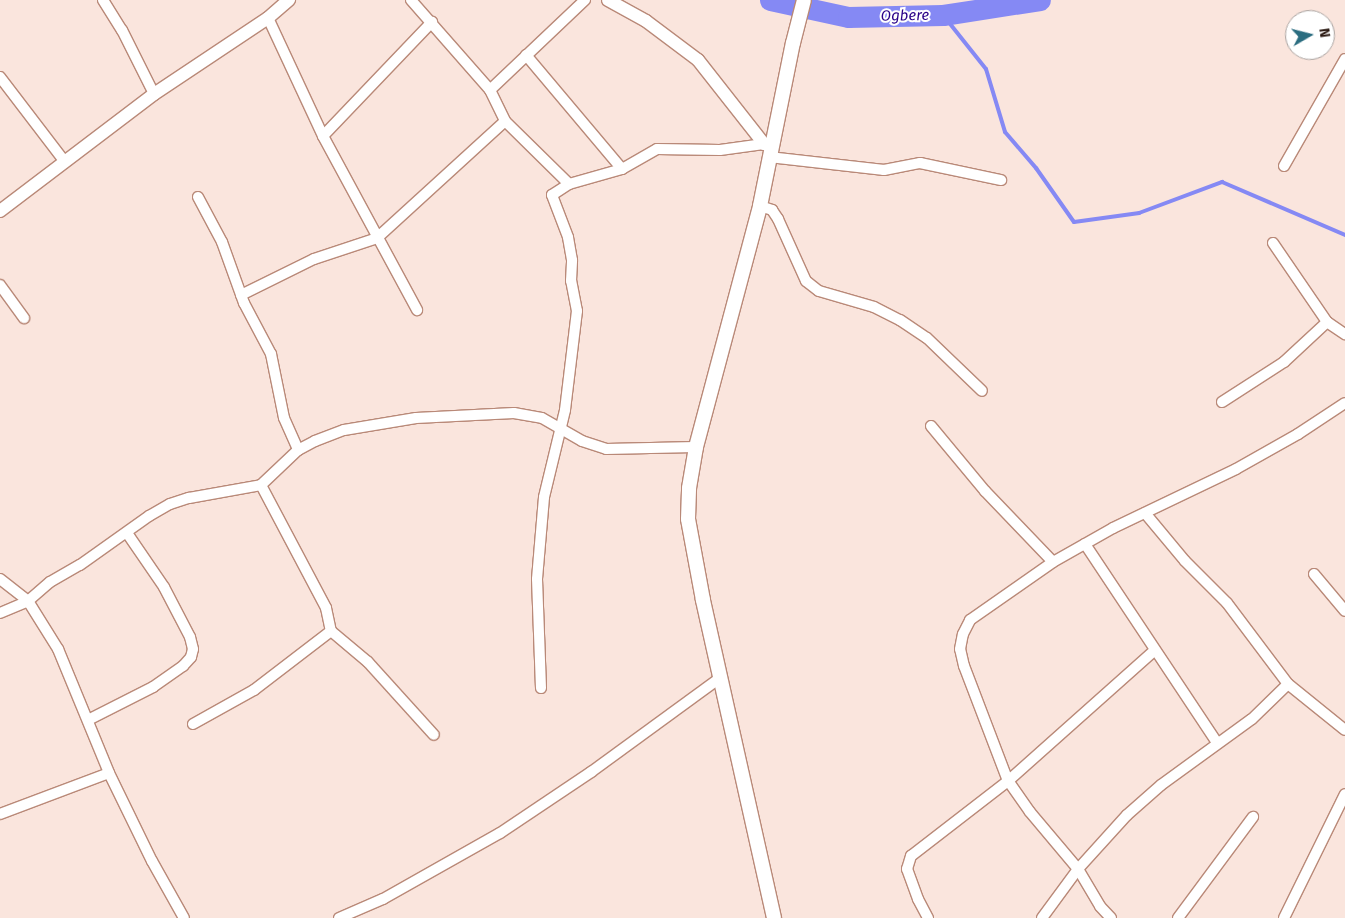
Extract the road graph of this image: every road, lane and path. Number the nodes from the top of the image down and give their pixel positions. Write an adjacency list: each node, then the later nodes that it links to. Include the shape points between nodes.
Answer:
1 (103, 0): 13 (street)
2 (411, 0): 8 (street)
3 (585, 0): 9 (street)
4 (608, 0): 16 (street, via 646,21 698,60)
5 (804, 0): 16 (main road)
6 (286, 1): 7 (street)
7 (268, 18): 13 (street); 15 (street)
8 (432, 22): 12 (street); 15 (street)
9 (526, 55): 12 (street); 19 (street)
10 (1345, 59): 18 (street)
11 (0, 77): 17 (street)
12 (490, 90): 14 (street)
13 (154, 94): 17 (street)
14 (505, 121): 21 (street); 25 (street)
15 (324, 136): 25 (street)
16 (768, 149): 19 (street, via 657,149); 20 (street, via 884,170 920,163); 23 (main road)
17 (65, 162): 24 (street)
18 (1284, 166)
19 (622, 169): 21 (street)
20 (1001, 180)
21 (569, 184): 37 (street, via 552,195 568,237 577,311 570,382)
22 (198, 197): 28 (street, via 222,242)
23 (760, 206): 33 (street, via 772,210 778,219 806,281 819,291 874,307 900,320 927,338); 38 (main road)
24 (0, 211)
25 (377, 238): 28 (street, via 314,259); 29 (street)
26 (1273, 243): 31 (street)
27 (0, 285): 30 (street)
28 (241, 295): 39 (street, via 271,354 284,418)
29 (416, 310)
30 (24, 318)
31 (1327, 322): 32 (street); 34 (street, via 1284,362)
32 (1345, 334)
33 (982, 391)
34 (1222, 402)
35 (1345, 403): 41 (street, via 1244,464)
36 (931, 426): 44 (street, via 985,491)
37 (561, 429): 38 (street, via 582,441 617,450); 39 (street, via 542,418 514,413 416,418 344,430); 54 (street, via 544,497 537,579)
38 (696, 447): 52 (main road, via 688,518)
39 (298, 450): 40 (street)
40 (261, 485): 42 (street, via 188,498 149,516); 50 (street, via 326,608)
41 (1145, 513): 43 (street); 53 (street, via 1185,561 1228,603)
42 (127, 532): 47 (street); 55 (street, via 164,587 193,649 191,658 183,666 153,687)
43 (1085, 544): 44 (street); 51 (street)
44 (1053, 562): 61 (street, via 970,620 963,634 960,649 964,666)
45 (1314, 574): 48 (street)
46 (0, 579): 47 (street)
47 (28, 600): 49 (street); 55 (street, via 58,648)
48 (1345, 611)
49 (0, 613)
50 (331, 631): 56 (street, via 254,690); 58 (street, via 368,662)
51 (1154, 652): 59 (street); 61 (street)
52 (720, 678): 67 (street, via 591,772 500,833 382,899); 68 (main road)
53 (1288, 684): 57 (street); 59 (street, via 1252,719)
54 (542, 688)
55 (88, 720): 60 (street)
56 (193, 724)
57 (1345, 730)
58 (434, 735)
59 (1217, 744): 65 (street, via 1126,815)
60 (109, 773): 63 (street); 66 (street)
61 (1008, 781): 65 (street); 69 (street, via 911,856 907,869)
62 (1345, 794): 73 (street)
63 (0, 814)
64 (1253, 817): 72 (street)
65 (1078, 869): 70 (street); 71 (street)
66 (184, 918)
67 (339, 918)
68 (774, 918)
69 (928, 918)
70 (1042, 918)
71 (1111, 918)
72 (1178, 918)
73 (1284, 918)

